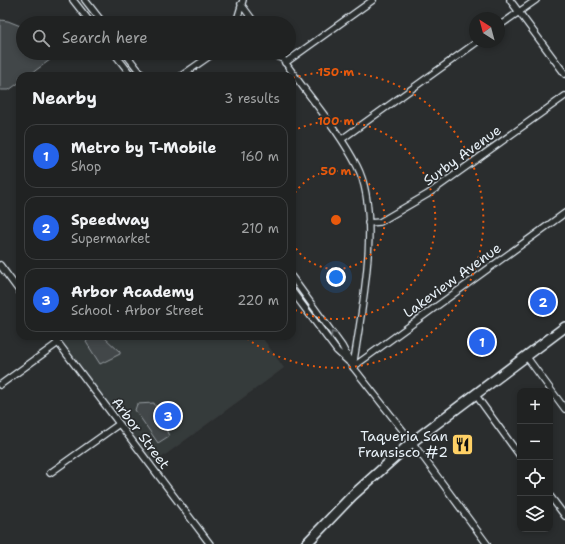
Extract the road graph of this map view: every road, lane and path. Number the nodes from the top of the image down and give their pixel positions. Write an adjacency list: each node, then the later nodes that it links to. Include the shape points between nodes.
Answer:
1 (73, 0): 8 (street)
2 (85, 0): 9 (street)
3 (373, 0): 14 (street)
4 (510, 0): 7 (street)
5 (536, 0): 7 (street)
6 (242, 2): 10 (street); 11 (street)
7 (519, 12): 12 (street); 23 (street)
8 (86, 16)
9 (98, 16)
10 (238, 16)
11 (251, 16)
12 (505, 22)
13 (469, 48): 26 (street)
14 (296, 53)
15 (119, 60): 19 (street)
16 (130, 60): 20 (street)
17 (204, 60): 21 (street)
18 (284, 61): 22 (street)
19 (129, 72)
20 (140, 72)
21 (187, 72)
22 (292, 72)
23 (565, 74)
24 (296, 77): 26 (street)
25 (565, 96): 28 (street, Surby Avenue, via 428,194 380,222)
26 (342, 139): 28 (street, via 358,167 366,193)
27 (565, 213): 37 (street, Lakeview Avenue)
28 (368, 223): 37 (street, via 368,250)
29 (0, 265): 31 (street)
30 (296, 283): 37 (street, one-way to 30, via 342,346)
31 (16, 287)
32 (296, 296): 37 (street, via 336,351)
33 (565, 327): 36 (main road)
34 (56, 340): 35 (street, Arbor Street)
35 (58, 343): 38 (street); 41 (street, Arbor Street)
36 (526, 356): 39 (main road); 40 (street)
37 (353, 367): 42 (street)
38 (0, 385)
39 (475, 394): 42 (main road); 43 (street)
40 (565, 409)
41 (119, 424): 44 (street); 47 (street, Arbor Street)
42 (412, 442): 48 (main road, via 352,496); 49 (street)
43 (517, 452)
44 (50, 473)
45 (553, 500): 46 (street)
46 (565, 516)
47 (210, 544)
48 (306, 544)
49 (487, 544)

